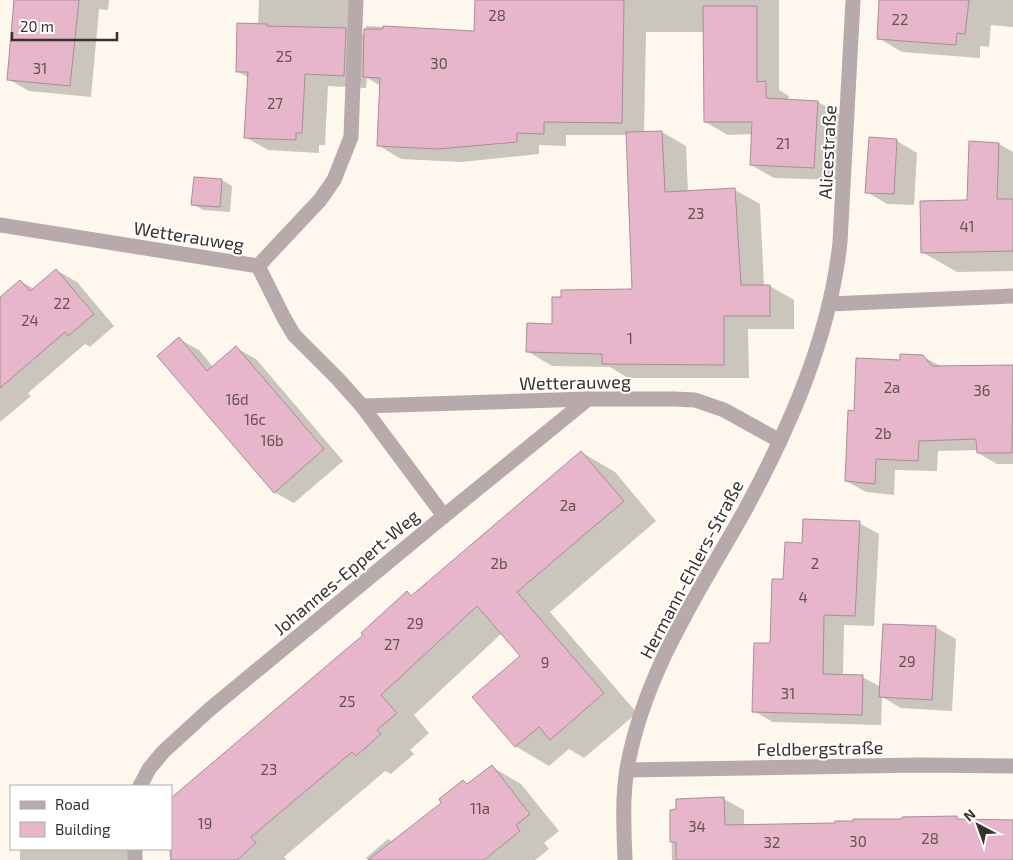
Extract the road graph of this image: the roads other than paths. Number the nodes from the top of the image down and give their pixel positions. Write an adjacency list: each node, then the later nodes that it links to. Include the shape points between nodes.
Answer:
1 (356, 0): 4 (street, via 350,136 334,180 320,200)
2 (853, 0): 6 (street, Alicestraße, via 840,242)
3 (0, 225): 4 (street, Wetterauweg)
4 (258, 266): 8 (street, Wetterauweg, via 294,335)
5 (1013, 296): 6 (street)
6 (829, 304): 9 (street, Hermann-Ehlers-Straße, via 801,390)
7 (588, 399): 8 (street, Wetterauweg); 9 (street, Wetterauweg, via 695,400 724,410); 10 (street, Johannes-Eppert-Weg)
8 (362, 406): 10 (street, Wetterauweg)
9 (780, 441): 12 (street, Hermann-Ehlers-Straße, via 670,645 646,700)
10 (444, 516): 13 (street, Johannes-Eppert-Weg, via 184,732 149,769)
11 (1013, 766): 12 (street, Feldbergstraße)
12 (627, 770): 14 (street, Hermann-Ehlers-Straße)
13 (141, 785)
14 (625, 860)

